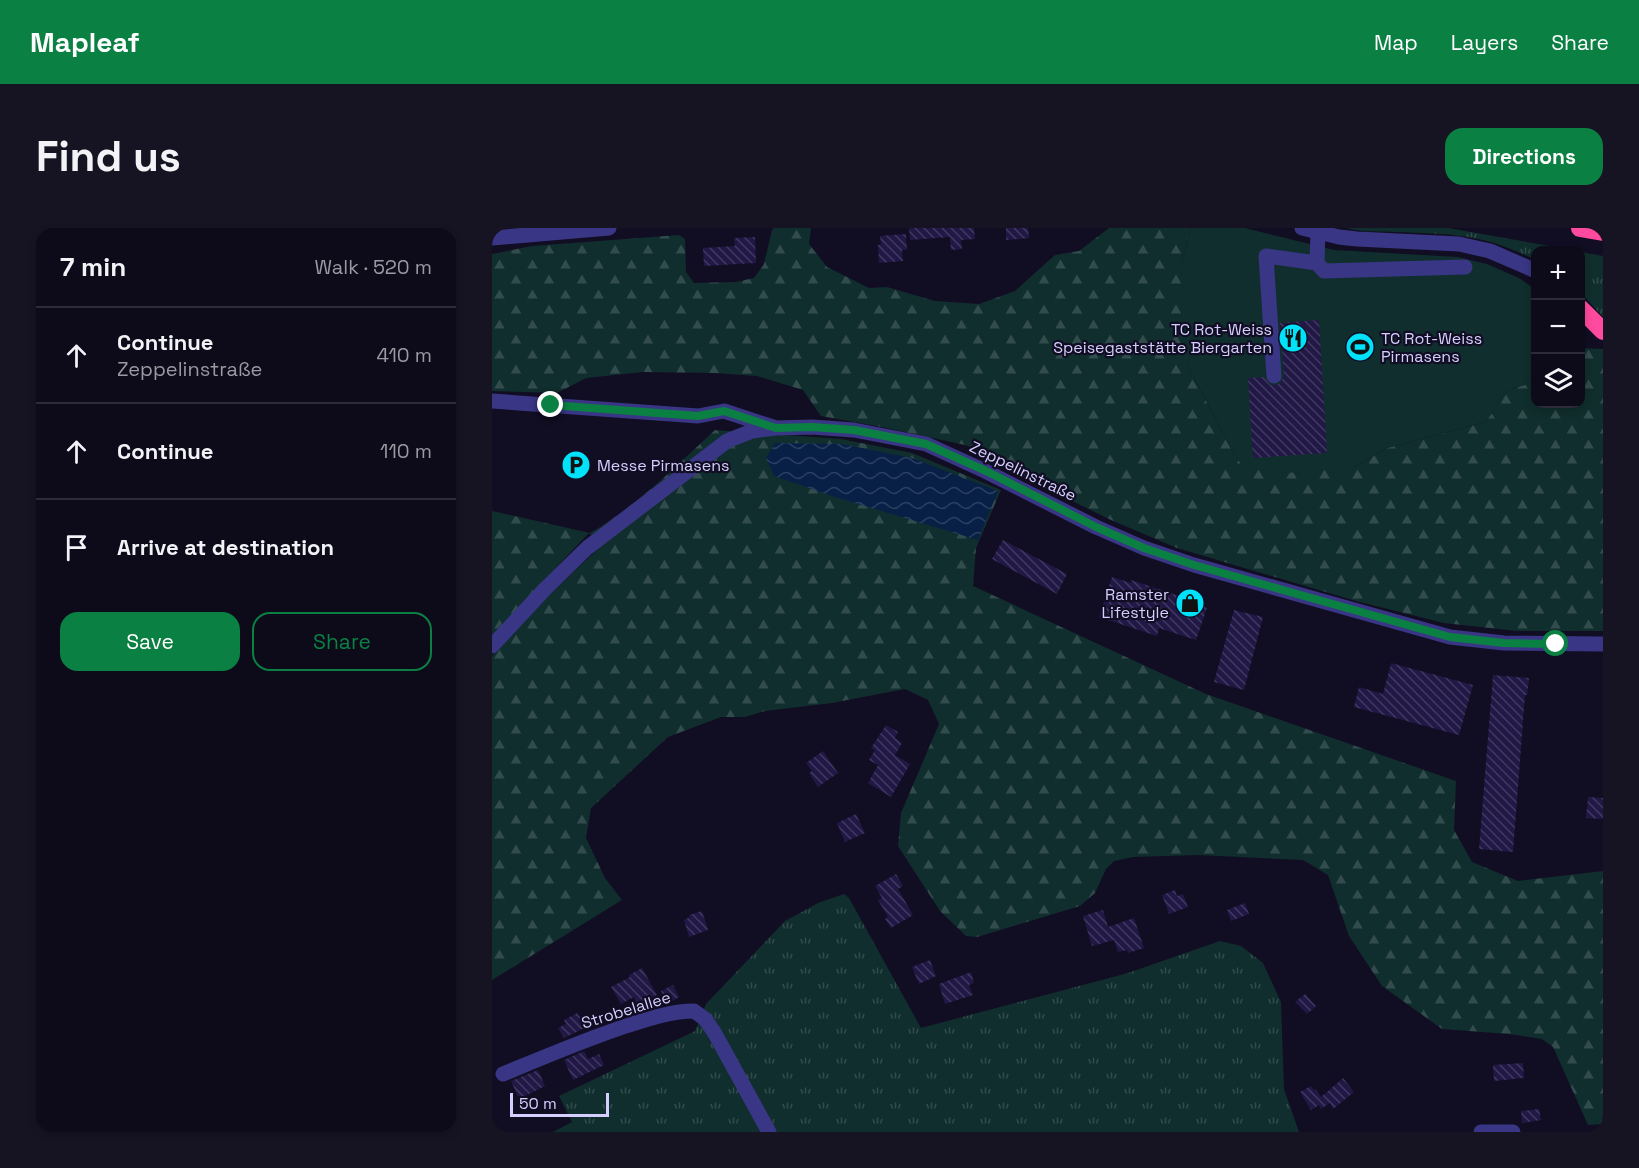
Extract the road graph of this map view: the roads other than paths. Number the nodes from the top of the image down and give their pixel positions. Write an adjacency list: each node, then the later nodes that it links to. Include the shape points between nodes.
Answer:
1 (609, 228): 5 (street)
2 (1580, 228): 4 (highway)
3 (1310, 230): 6 (street); 8 (street, via 1356,239 1459,244 1490,251)
4 (1603, 232)
5 (492, 238)
6 (1317, 263): 7 (street, via 1324,271); 11 (street, via 1266,255)
7 (1465, 267)
8 (1531, 269)
9 (1585, 312): 10 (highway)
10 (1603, 330)
11 (1274, 376)
12 (492, 401): 13 (street, via 698,416 724,411)
13 (776, 428): 14 (street, Zeppelinstraße, via 854,430 926,444 1144,548 1410,627 1450,637 1504,643); 15 (street, Zeppelinstraße, via 752,431 727,441 587,548)
14 (1603, 644)
15 (492, 646)
16 (503, 1074): 17 (street, Strobelallee, via 590,1038 675,1012 694,1011 714,1032)
17 (769, 1132)
18 (1481, 1132): 19 (street)
19 (1513, 1132)

